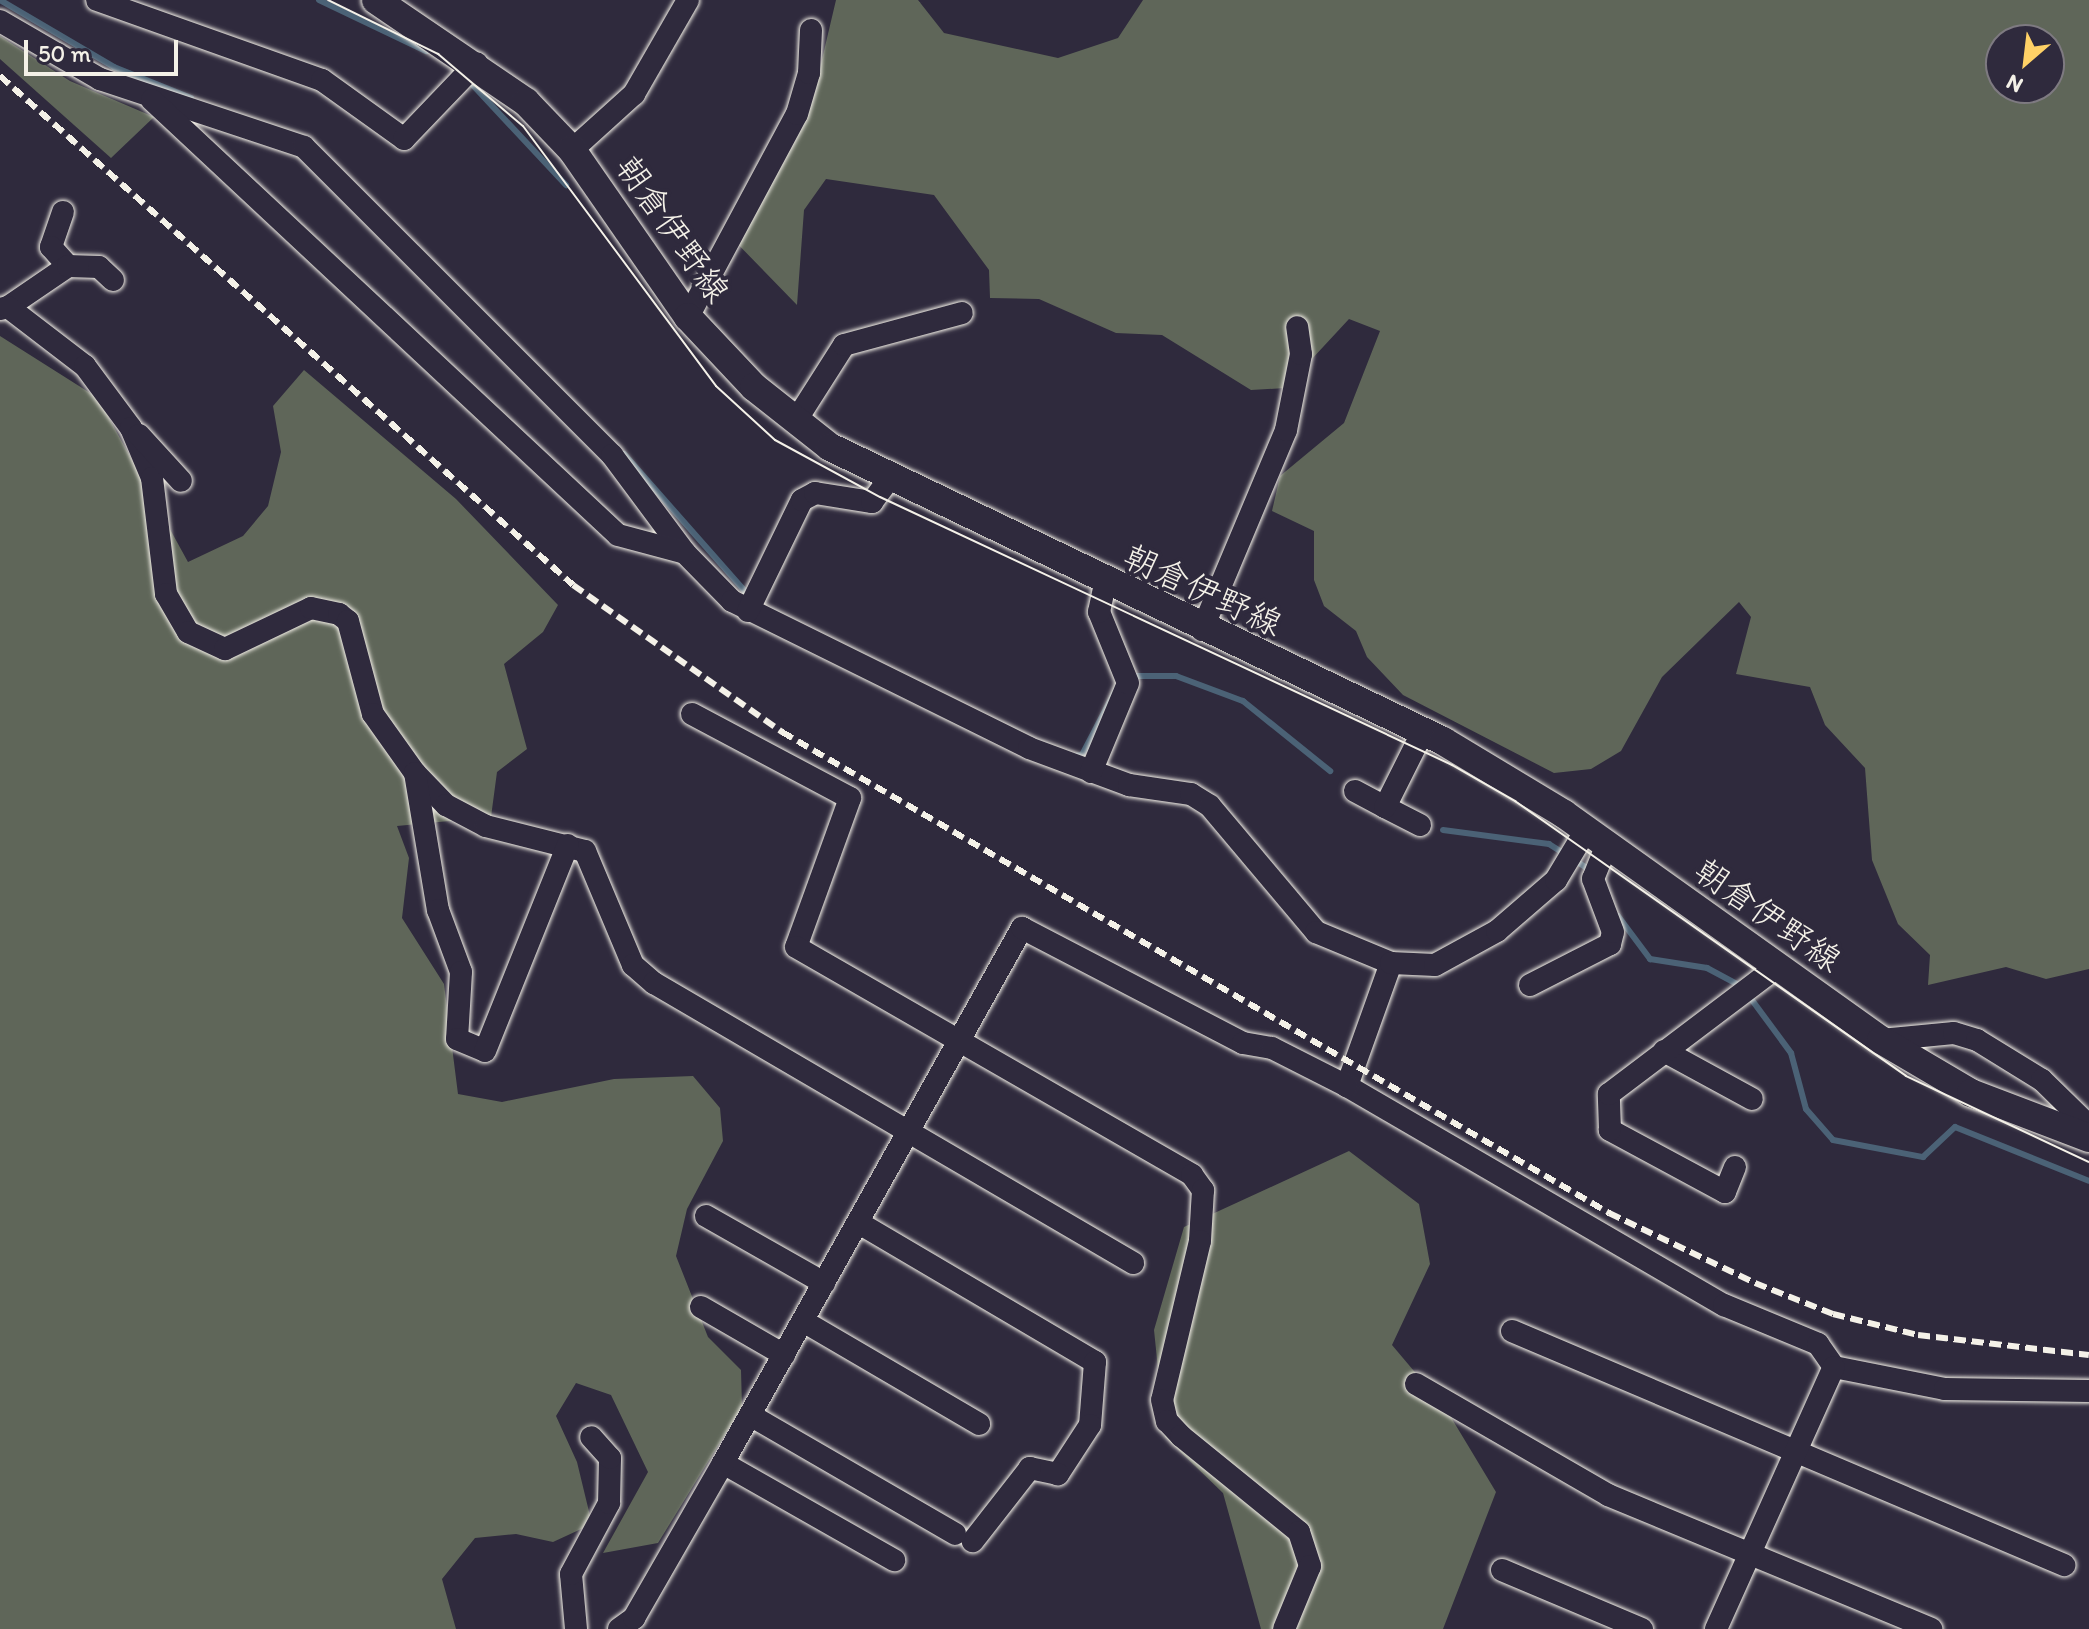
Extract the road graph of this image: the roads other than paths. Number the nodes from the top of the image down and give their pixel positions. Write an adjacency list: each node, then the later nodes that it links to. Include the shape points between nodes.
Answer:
1 (97, 0): 6 (street, via 322,80 404,139)
2 (376, 0): 6 (main road, 朝倉伊野線)
3 (688, 0): 8 (street, via 634,94)
4 (0, 21): 7 (street, via 100,79)
5 (811, 30): 14 (street, via 809,73 797,114)
6 (477, 63): 8 (main road, 朝倉伊野線)
7 (150, 98): 20 (street, via 618,535); 20 (street, via 304,147 612,455)
8 (572, 150): 14 (main road, 朝倉伊野線)
9 (63, 212): 10 (street, via 51,247)
10 (68, 266): 11 (street, via 99,267); 12 (street)
11 (113, 280)
12 (4, 308): 17 (street, via 99,380)
13 (962, 313): 16 (street, via 844,345)
14 (688, 317): 16 (main road, 朝倉伊野線)
15 (1297, 327): 23 (street, via 1301,354 1286,430)
16 (795, 422): 19 (main road, 朝倉伊野線)
17 (131, 428): 18 (street); 27 (street, via 152,478 166,594 188,632 225,649 311,608 339,614 348,621 373,714)
18 (181, 481)
19 (888, 481): 21 (main road, 朝倉伊野線); 22 (street, via 872,502 815,493 802,500)
20 (685, 553): 22 (street)
21 (1105, 584): 23 (main road, 朝倉伊野線); 26 (street, via 1099,612 1128,683)
22 (748, 611): 26 (street, via 956,716)
23 (1202, 630): 25 (main road, 朝倉伊野線)
24 (692, 714): 36 (street, via 850,798 796,947)
25 (1423, 731): 29 (street); 31 (main road, 朝倉伊野線)
26 (1091, 772): 33 (street, via 1197,797 1316,932)
27 (415, 773): 32 (street, via 446,805 486,826); 32 (street, via 438,910 461,972 457,1039 485,1051)
28 (1355, 791): 29 (street)
29 (1385, 807): 30 (street)
30 (1420, 825)
31 (1597, 838): 33 (street, via 1497,931 1435,965); 34 (main road, 朝倉伊野線); 35 (street, via 1594,873 1613,932 1610,944)
32 (568, 845): 42 (street, via 585,851 601,876 633,965 654,983)
33 (1391, 963): 39 (street)
34 (1758, 982): 37 (main road, 朝倉伊野線); 38 (street)
35 (1530, 985)
36 (959, 1038): 39 (street, via 1022,928 1243,1043 1272,1048); 42 (street); 67 (street, via 1192,1175 1203,1190 1200,1241 1162,1400 1167,1421 1181,1436 1299,1532 1310,1566)
37 (1881, 1040): 41 (street, via 1954,1033 1977,1040 2042,1080); 43 (main road, 朝倉伊野線, via 1971,1093)
38 (1664, 1051): 40 (street); 44 (street, via 1609,1094 1610,1130 1725,1192)
39 (1347, 1086): 53 (street, via 1724,1305 1818,1344)
40 (1752, 1099)
41 (2089, 1126)
42 (910, 1128): 46 (street); 47 (street)
43 (2089, 1138)
44 (1735, 1167)
45 (706, 1216): 48 (street)
46 (859, 1223): 48 (street); 56 (street, via 1095,1362 1090,1425 1058,1474 1030,1468 964,1537)
47 (1133, 1263)
48 (824, 1283): 50 (street)
49 (701, 1307): 52 (street)
50 (803, 1321): 52 (street); 57 (street)
51 (1512, 1331): 59 (street)
52 (784, 1355): 56 (street)
53 (1834, 1367): 55 (street, via 1945,1389); 59 (street)
54 (1416, 1384): 61 (street, via 1608,1495)
55 (2089, 1391)
56 (750, 1415): 60 (street)
57 (979, 1424)
58 (591, 1437): 65 (street, via 610,1458 609,1503 571,1574)
59 (1796, 1447): 61 (street); 63 (street)
60 (723, 1463): 62 (street); 66 (street, via 634,1618)
61 (1751, 1553): 69 (street); 70 (street)
62 (894, 1560)
63 (2064, 1565)
64 (1502, 1570): 68 (street)
65 (576, 1629)
66 (619, 1629)
67 (1284, 1629)
68 (1642, 1629)
69 (1716, 1629)
70 (1931, 1629)

